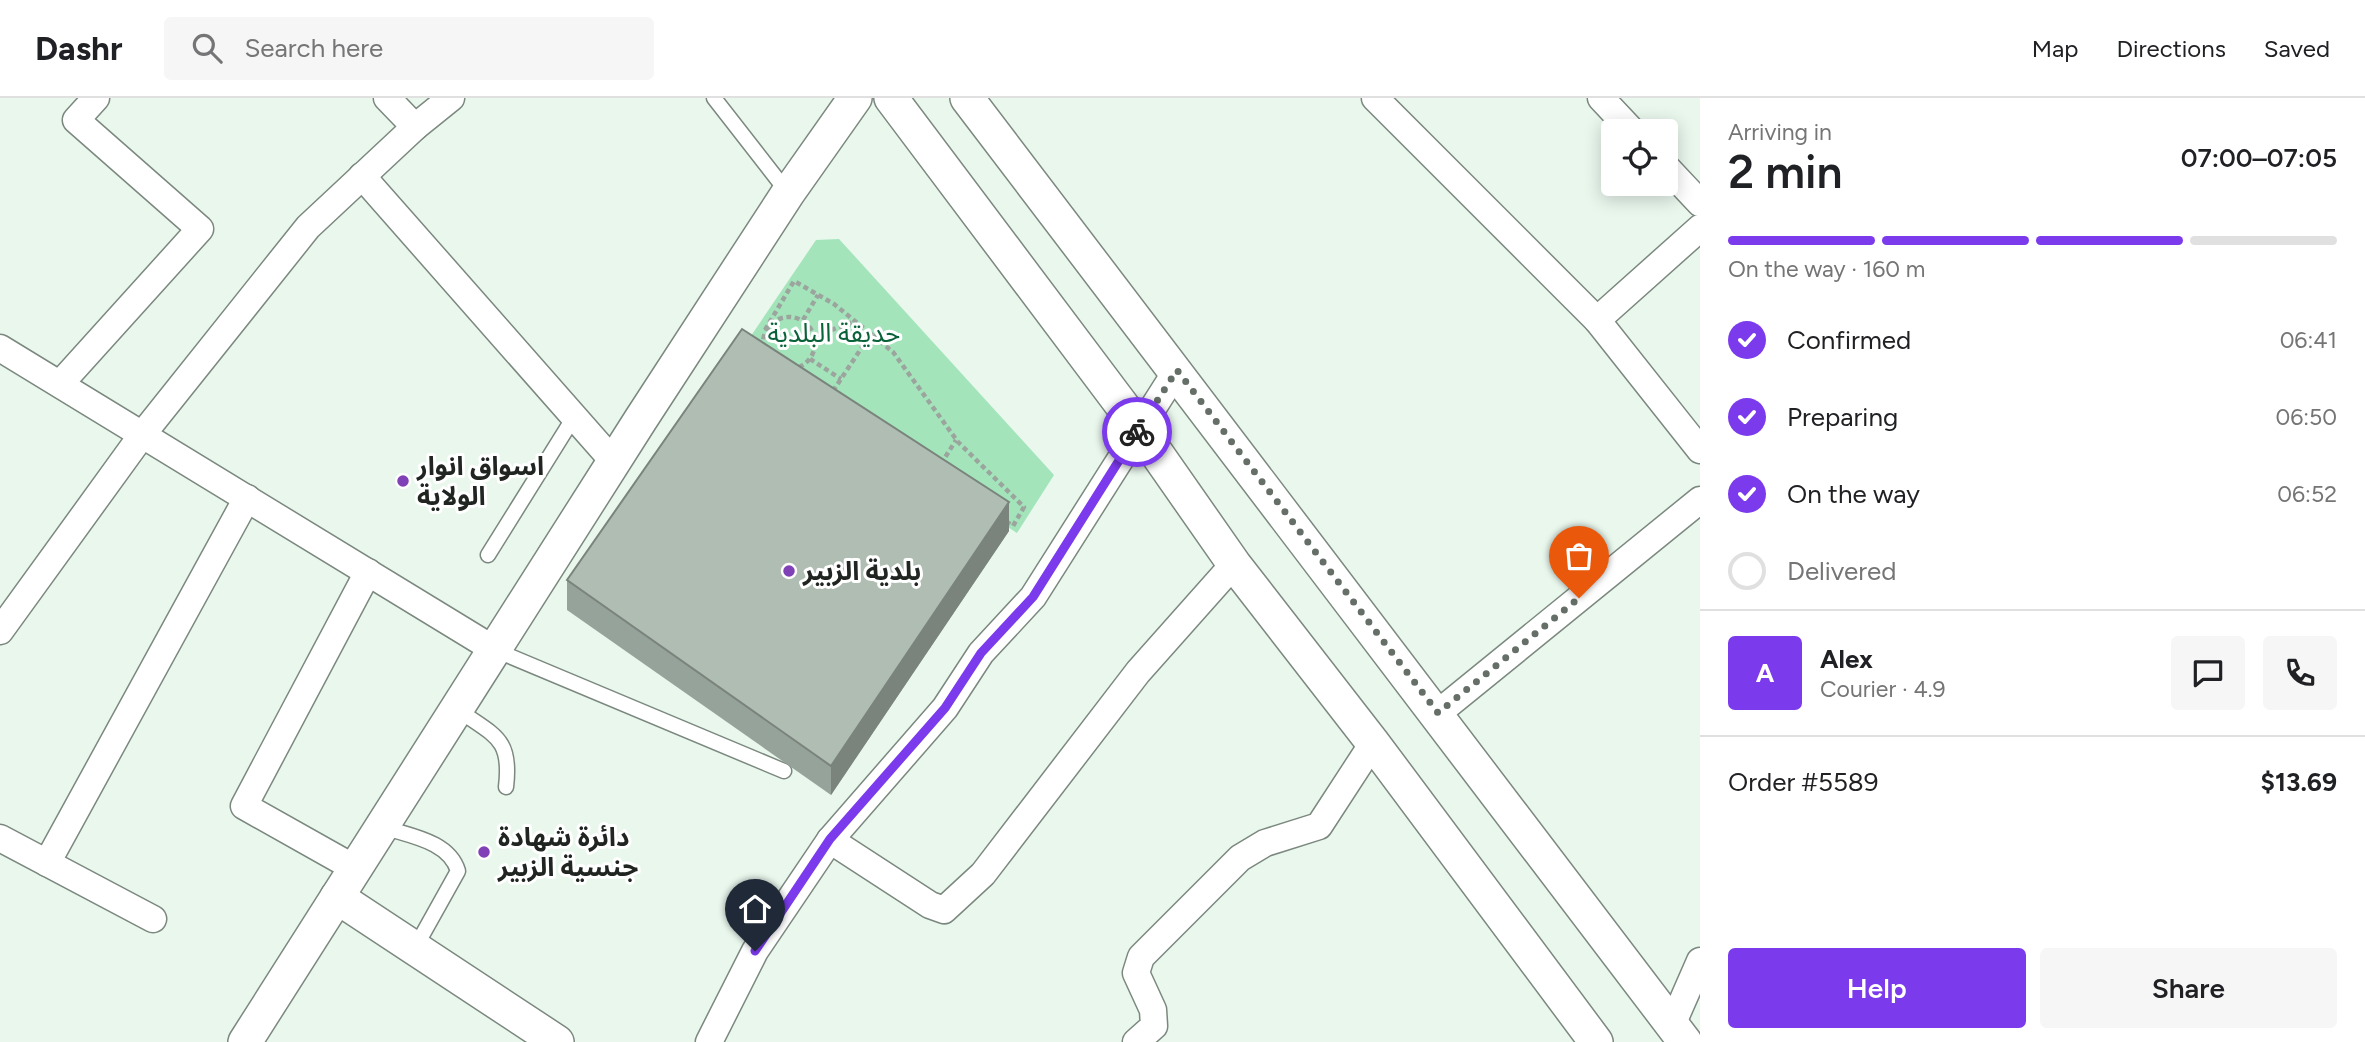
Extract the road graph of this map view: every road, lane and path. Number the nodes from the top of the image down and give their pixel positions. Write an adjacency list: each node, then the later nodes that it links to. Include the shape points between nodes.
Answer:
1 (96, 98): 30 (street, via 76,120 200,229)
2 (387, 98): 11 (street)
3 (451, 98): 11 (street)
4 (714, 98): 14 (lane)
5 (855, 98): 14 (street)
6 (891, 98): 33 (street)
7 (967, 98): 27 (street)
8 (1375, 98): 19 (street)
9 (1601, 98): 10 (street)
10 (1621, 119)
11 (415, 127): 12 (street)
12 (362, 176): 32 (street); 34 (street, via 307,226)
13 (1678, 180): 15 (street)
14 (788, 193): 37 (street)
15 (1700, 203)
16 (1700, 228): 19 (street)
17 (818, 295): 18 (path); 20 (path); 21 (path, via 794,281)
18 (803, 320): 21 (path, via 789,316 775,320); 23 (path)
19 (1597, 320): 36 (street)
20 (856, 321): 22 (path); 23 (path)
21 (765, 330): 26 (path, via 766,358)
22 (872, 332): 28 (path); 35 (path, via 893,352)
23 (815, 336): 25 (path)
24 (0, 348): 30 (street)
25 (810, 359): 26 (path, via 797,369); 28 (path)
26 (777, 367): 29 (path)
27 (1177, 370): 33 (street); 48 (street)
28 (841, 379): 31 (path)
29 (797, 380)
30 (60, 384): 34 (street)
31 (826, 400)
32 (573, 417): 37 (street); 42 (lane)
33 (1139, 428): 43 (street); 54 (street, via 1033,597 981,653 945,708)
34 (142, 435): 39 (street); 45 (street)
35 (956, 440): 38 (path); 41 (path, via 1024,507 1013,526)
36 (1700, 450)
37 (614, 462): 46 (street)
38 (935, 473)
39 (247, 498): 44 (street); 55 (street)
40 (1700, 500): 48 (street)
41 (1002, 519)
42 (488, 555)
43 (1234, 564): 49 (street); 54 (street, via 1138,672 983,874 944,910)
44 (368, 572): 46 (street); 56 (street, via 244,806)
45 (5, 614)
46 (495, 650): 47 (street); 50 (lane)
47 (457, 709): 51 (lane, via 503,745 509,760); 52 (street)
48 (1438, 713): 61 (street)
49 (1373, 743): 65 (street, via 1319,826 1265,843 1240,858 1141,957 1136,973 1153,1010 1154,1026); 66 (street)
50 (784, 771)
51 (506, 787)
52 (383, 827): 56 (street); 59 (lane, via 445,848 458,871)
53 (0, 838): 55 (street)
54 (830, 839): 64 (street, via 755,951)
55 (47, 863): 58 (street)
56 (356, 869): 57 (street)
57 (337, 897): 59 (street); 62 (street)
58 (153, 919)
59 (415, 948): 63 (street)
60 (1700, 961): 61 (street)
61 (1678, 1033)
62 (245, 1042)
63 (557, 1042)
64 (709, 1042)
65 (1136, 1042)
66 (1596, 1042)

